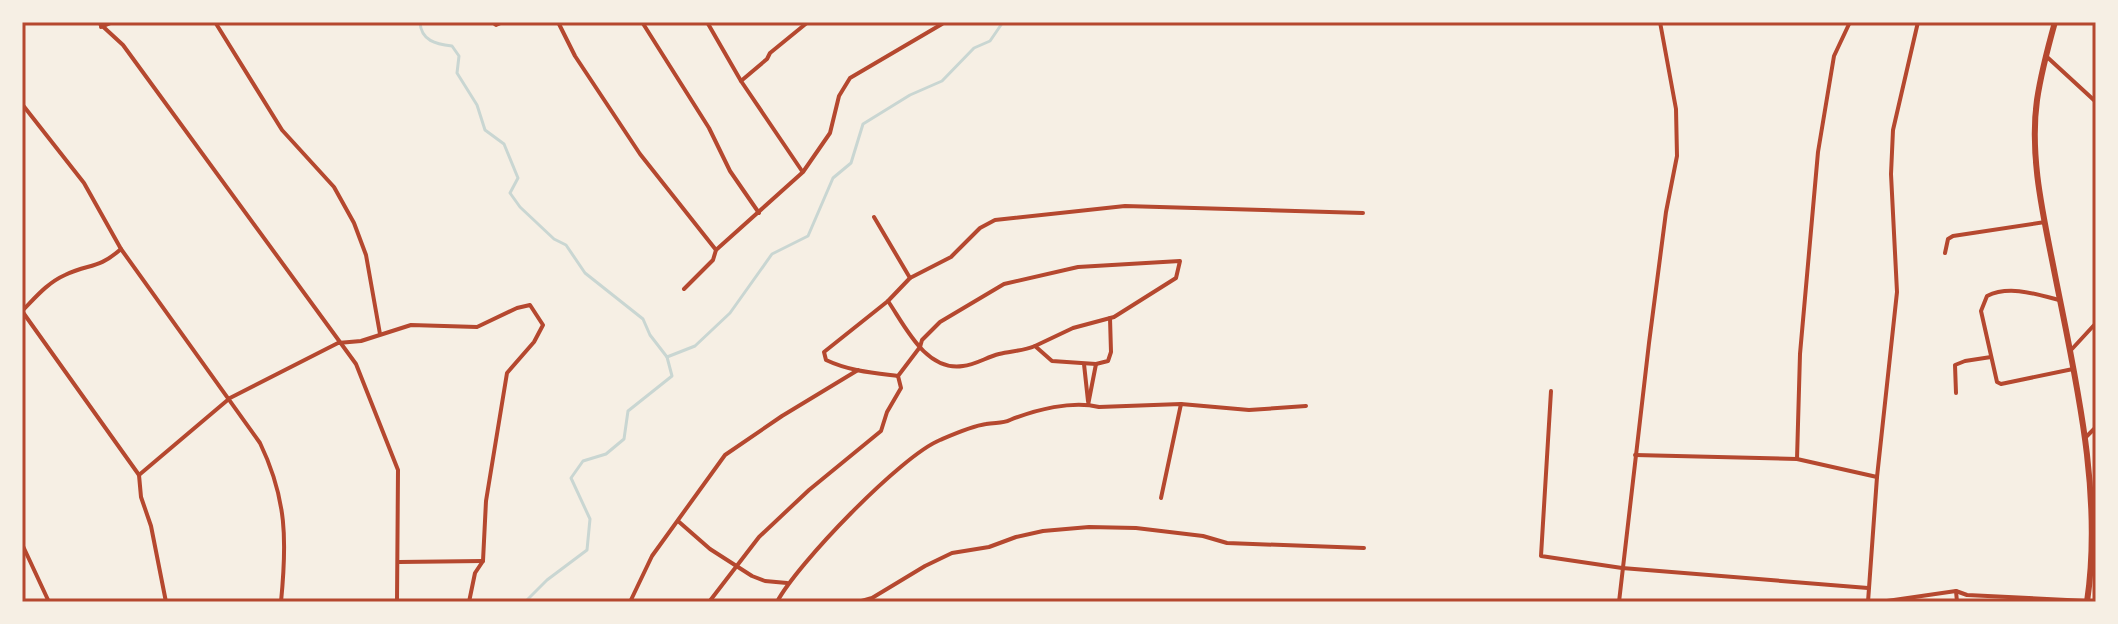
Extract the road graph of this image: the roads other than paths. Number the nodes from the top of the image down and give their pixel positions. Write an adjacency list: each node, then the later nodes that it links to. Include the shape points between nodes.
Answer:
1 (113, 22): 13 (street)
2 (215, 22): 34 (street, via 282,130 334,187 354,223 366,255)
3 (492, 22): 4 (street)
4 (503, 22)
5 (558, 22): 25 (street, via 640,154)
6 (642, 22): 20 (street)
7 (707, 22): 16 (street)
8 (808, 22): 16 (street)
9 (1660, 22): 53 (street, via 1676,109 1677,156)
10 (1850, 22): 54 (street, via 1834,56 1818,152 1800,354)
11 (1918, 22): 56 (street, via 1893,130 1897,292)
12 (2055, 22): 15 (highway)
13 (100, 24): 35 (street, via 123,45)
14 (942, 24): 19 (street, via 850,78 839,96 830,133)
15 (2046, 56): 17 (street); 23 (highway, via 2036,129)
16 (741, 81): 19 (street)
17 (2096, 102)
18 (22, 104): 24 (street, via 93,196)
19 (803, 172): 20 (street)
20 (759, 213): 25 (street)
21 (1363, 213): 27 (street, via 1125,206 1020,216 980,228 951,257)
22 (874, 217): 27 (street)
23 (2045, 222): 26 (street, via 1953,236); 30 (highway)
24 (121, 249): 31 (street, via 105,263 46,286); 47 (street)
25 (716, 250): 28 (street, via 713,260)
26 (1945, 253)
27 (910, 278): 29 (street)
28 (684, 289)
29 (888, 301): 37 (street); 43 (street, via 824,352 826,360)
30 (2060, 301): 38 (highway); 39 (street, via 2016,292 1987,296 1981,311)
31 (22, 311): 55 (street)
32 (1110, 318): 36 (street); 37 (street, via 1176,278 1180,261 1078,267 1004,284 940,322); 41 (street, via 1111,352 1108,361)
33 (2096, 323): 38 (street)
34 (380, 334): 35 (street); 61 (street, via 411,325 477,327 530,305 543,325 506,377 486,501)
35 (338, 343): 47 (street); 62 (street, via 356,364 398,470)
36 (1035, 346): 37 (street, via 962,367 940,363); 40 (street, via 1052,361)
37 (920, 347): 44 (street)
38 (2070, 351): 42 (highway)
39 (1991, 357): 42 (street, via 2001,384); 46 (street, via 1957,363)
40 (1084, 364): 41 (street); 49 (street)
41 (1096, 364): 49 (street)
42 (2073, 369): 52 (highway)
43 (858, 370): 44 (street); 58 (street, via 725,455)
44 (898, 376): 63 (street, via 901,388 881,431 809,490)
45 (1551, 391): 64 (street, via 1541,556)
46 (1956, 393)
47 (230, 398): 55 (street); 71 (street, via 260,443 277,489 285,527)
48 (1181, 404): 49 (street); 50 (street, via 1249,410); 57 (street)
49 (1088, 405): 65 (street, via 1031,411 939,440 849,516)
50 (1306, 406)
51 (2096, 427): 52 (street)
52 (2083, 439): 82 (highway, via 2093,534)
53 (1635, 455): 54 (street); 64 (street)
54 (1797, 459): 56 (street)
55 (139, 475): 70 (street)
56 (1877, 477): 66 (street)
57 (1161, 498)
58 (678, 521): 63 (street); 74 (street, via 652,556)
59 (22, 544): 69 (street)
60 (1364, 548): 68 (street, via 1227,543 1136,528 1043,531 952,553)
61 (483, 561): 62 (street); 73 (street)
62 (399, 562): 72 (street)
63 (736, 566): 65 (street, via 765,581); 75 (street)
64 (1622, 568): 66 (street); 78 (street)
65 (787, 583): 76 (street)
66 (1868, 588): 79 (street)
67 (1956, 591): 80 (street); 81 (street); 82 (street)
68 (871, 600): 77 (street)
69 (49, 602)
70 (166, 602)
71 (281, 602)
72 (397, 602)
73 (469, 602)
74 (630, 602)
75 (709, 602)
76 (777, 602)
77 (858, 602)
78 (1619, 602)
79 (1868, 602)
80 (1880, 602)
81 (1957, 602)
82 (2087, 602)

